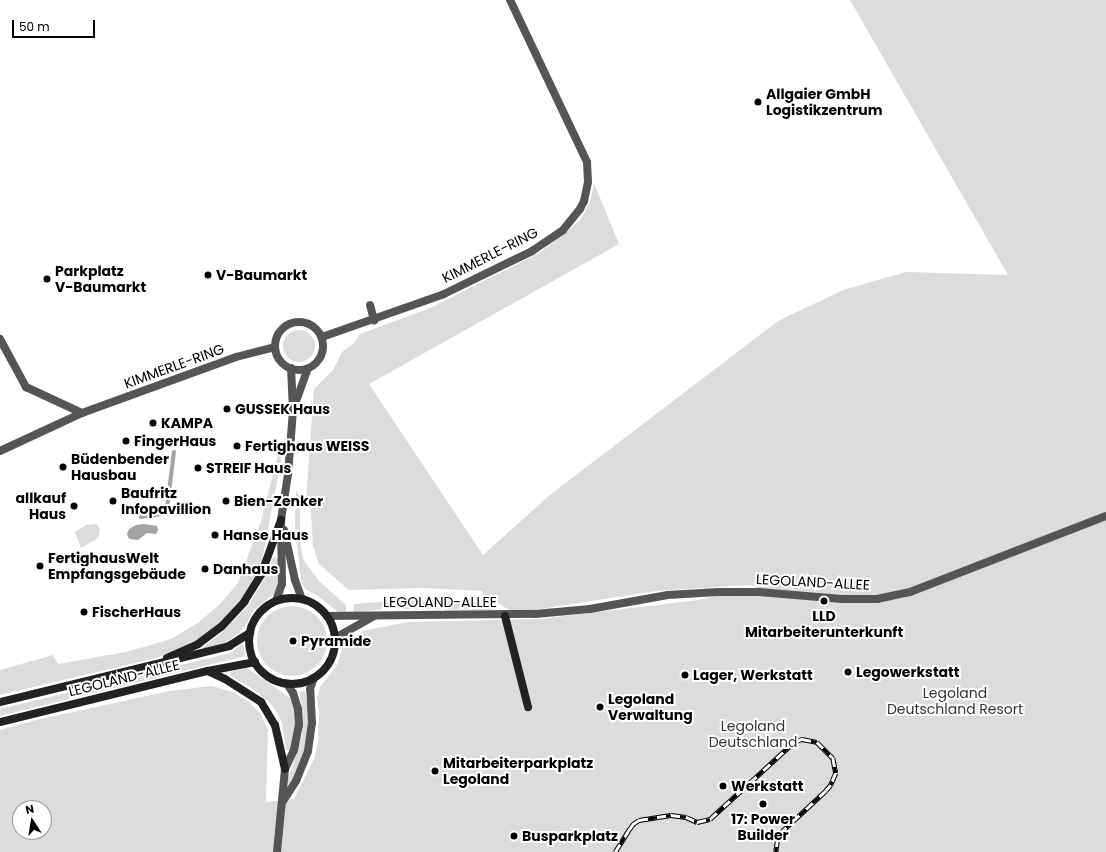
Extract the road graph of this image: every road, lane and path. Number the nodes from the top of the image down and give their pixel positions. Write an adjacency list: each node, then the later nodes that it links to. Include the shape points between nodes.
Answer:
1 (510, 0): 3 (street, KIMMERLE-RING, via 587,162 588,182 584,201 570,224 532,251 444,294)
2 (370, 305): 3 (street)
3 (374, 320): 4 (street, KIMMERLE-RING)
4 (322, 337): 6 (street, via 307,323 292,323 279,332); 8 (street, via 319,359)
5 (0, 339): 10 (street, via 26,387)
6 (275, 347): 7 (street, via 280,360); 10 (street, KIMMERLE-RING, via 236,356)
7 (291, 368): 8 (street); 9 (street)
8 (308, 368): 9 (street)
9 (293, 410): 13 (street)
10 (82, 413): 11 (street, KIMMERLE-RING)
11 (0, 451)
12 (1106, 516): 18 (street, LEGOLAND-ALLEE, via 910,592 877,599 718,592 668,595 590,609)
13 (282, 520): 14 (street, via 295,580); 15 (street, via 282,584); 22 (street, via 261,575 244,602 222,626 198,644)
14 (302, 599): 15 (street, via 290,598); 17 (street, via 317,606)
15 (276, 602): 19 (street, via 264,609 255,620)
16 (376, 615): 17 (street, LEGOLAND-ALLEE); 18 (street, LEGOLAND-ALLEE); 20 (street, LEGOLAND-ALLEE)
17 (327, 616): 20 (street, via 334,628)
18 (505, 616): 27 (street, LEGOLAND-ALLEE)
19 (250, 633): 21 (street, via 250,647); 22 (street, LEGOLAND-ALLEE, via 229,646)
20 (335, 638): 24 (street, via 332,656 325,669)
21 (255, 662): 23 (street, LEGOLAND-ALLEE); 25 (street, via 262,672 274,680)
22 (150, 666): 26 (street, LEGOLAND-ALLEE)
23 (208, 671): 28 (street, LEGOLAND-ALLEE); 29 (street, via 261,702 275,724)
24 (314, 678): 25 (street, via 301,683); 30 (street, via 310,689 312,723 308,751 296,781)
25 (287, 684): 29 (street, via 293,693 300,725 294,750)
26 (0, 702)
27 (528, 707)
28 (0, 722)
29 (285, 769): 30 (street)
30 (281, 803): 31 (street)
31 (277, 852)

